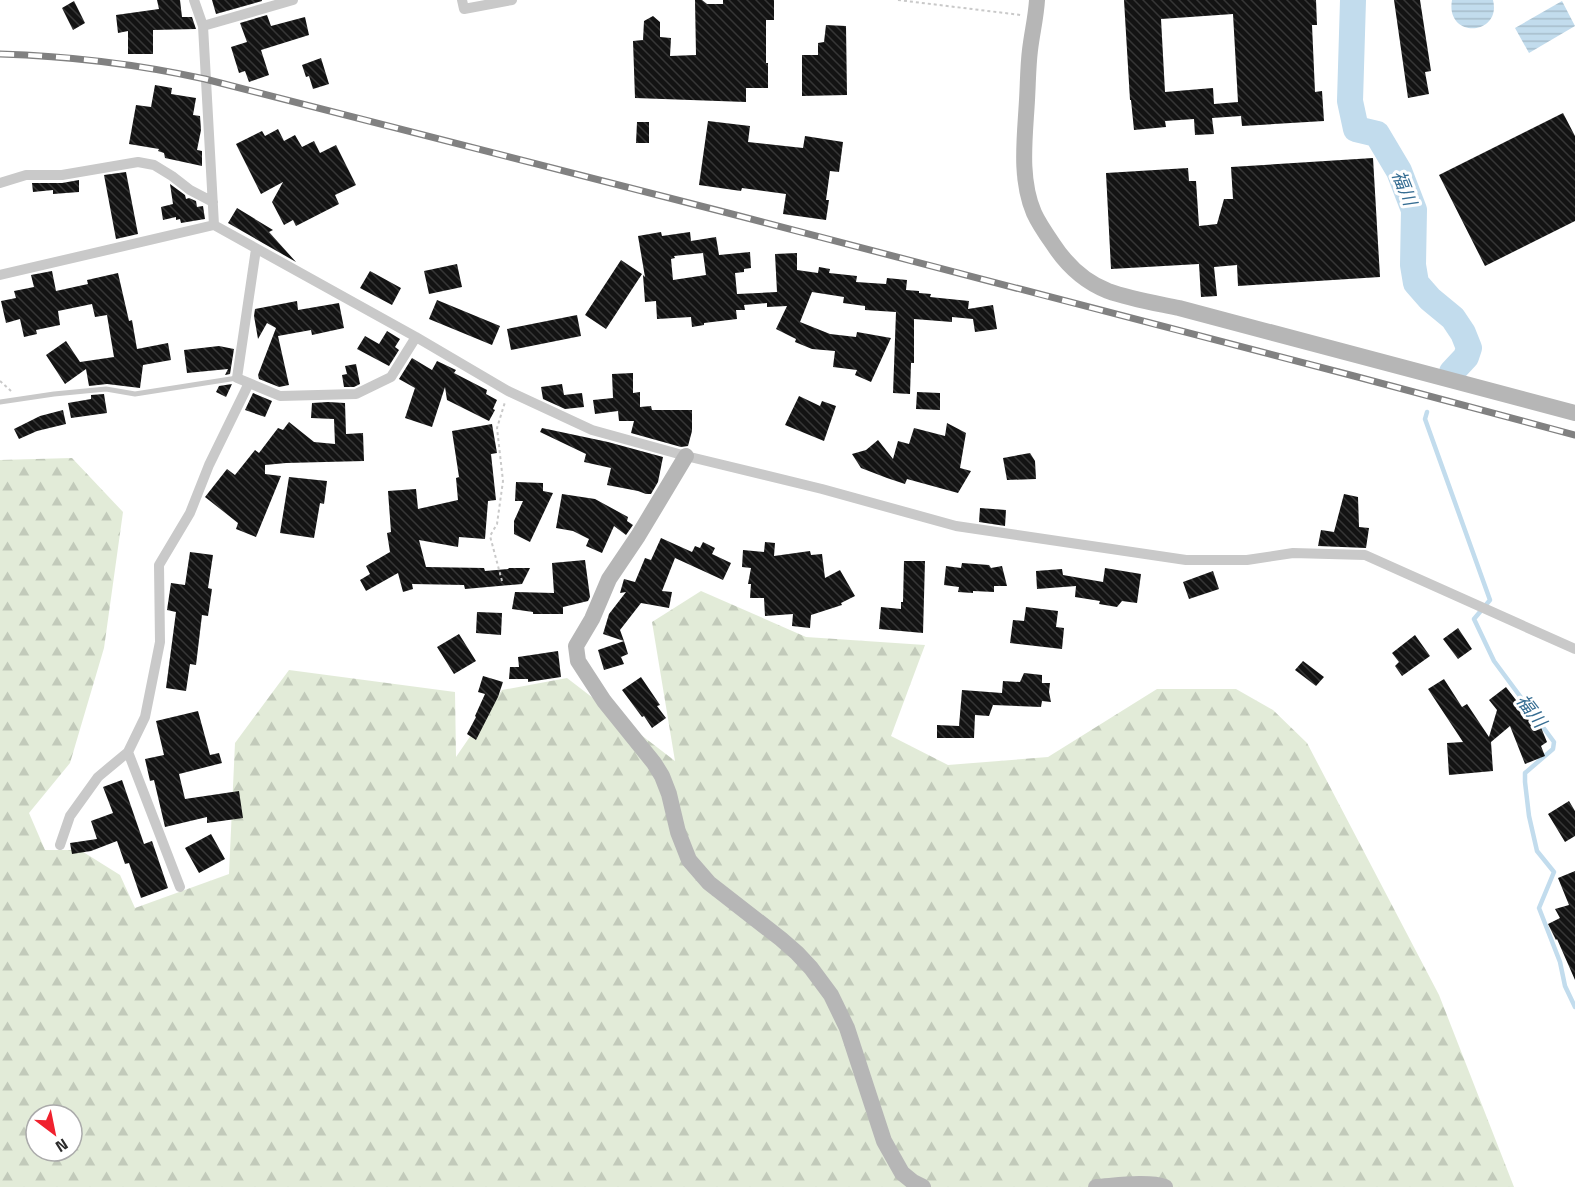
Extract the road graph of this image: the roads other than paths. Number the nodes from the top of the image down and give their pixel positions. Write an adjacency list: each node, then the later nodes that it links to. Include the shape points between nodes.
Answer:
1 (195, 0): 6 (street)
2 (293, 0): 6 (street)
3 (462, 0): 4 (street, via 465,9)
4 (512, 0)
5 (1037, 8): 16 (street, via 1030,50 1025,137 1027,192 1034,213 1070,266 1106,290 1126,296)
6 (202, 26): 8 (street)
7 (0, 183): 8 (street, via 26,175 62,175 138,162 154,165)
8 (213, 202): 9 (street)
9 (214, 225): 10 (street); 11 (street)
10 (256, 249): 12 (street); 13 (street)
11 (0, 275)
12 (416, 337): 14 (street, via 392,377 356,394 280,396); 17 (street, via 508,391 592,430)
13 (237, 378): 14 (street); 15 (lane, via 135,394 106,389)
14 (249, 383): 19 (street, via 190,513 159,565 160,642 145,717)
15 (0, 402)
16 (1575, 413)
17 (686, 456): 18 (street, via 956,526 1062,543 1186,560 1247,560 1293,553 1365,555); 22 (street, via 609,579 576,646 578,661 662,776 689,860 709,883 797,953 831,995 847,1028 884,1141 902,1173)
18 (1575, 649)
19 (128, 752): 20 (street, via 98,777 70,816); 21 (street)
20 (60, 844)
21 (180, 887)
22 (923, 1187)
23 (1096, 1187): 24 (street)
24 (1165, 1187)

